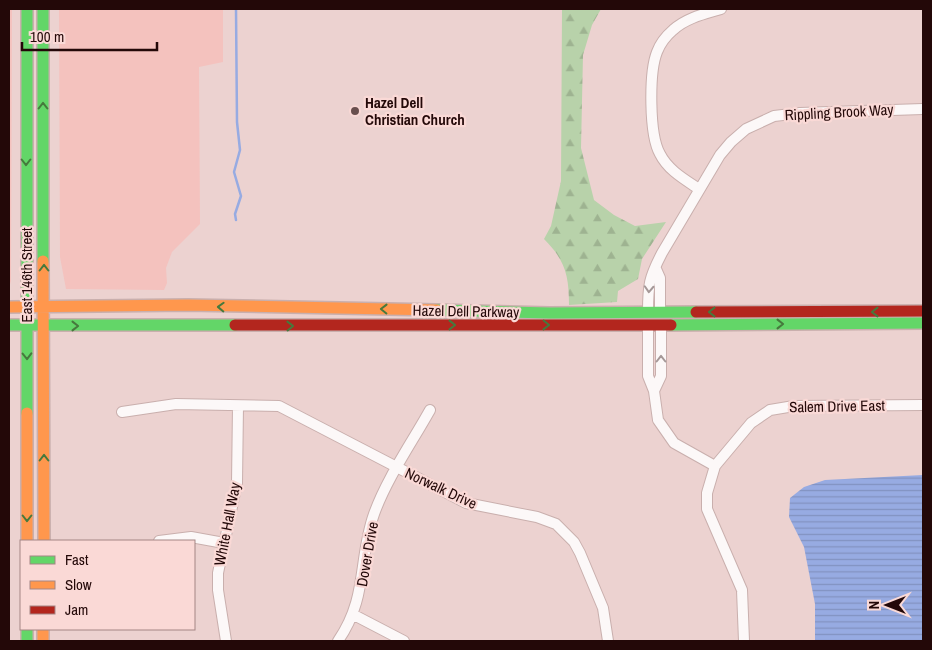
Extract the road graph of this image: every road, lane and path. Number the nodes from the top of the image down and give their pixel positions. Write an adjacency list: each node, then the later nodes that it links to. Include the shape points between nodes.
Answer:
1 (27, 9): 8 (main road, East 146th Street, one-way to 8)
2 (43, 9): 9 (main road, East 146th Street, one-way to 2)
3 (721, 9): 5 (street, via 688,20 673,30 660,46 654,66 657,149 670,168)
4 (923, 109): 5 (street, Rippling Brook Way, via 792,113 767,118 731,142)
5 (699, 189): 6 (street, Rippling Brook Way)
6 (656, 268): 11 (street, Rippling Brook Way, one-way to 11, via 650,277); 12 (street, via 660,278)
7 (9, 307): 8 (main road, Hazel Dell Parkway)
8 (26, 307): 9 (main road, Hazel Dell Parkway); 15 (main road, East 146th Street)
9 (44, 307): 11 (main road, Hazel Dell Parkway, one-way to 9); 16 (main road, East 146th Street)
10 (923, 311): 12 (main road, Hazel Dell Parkway, one-way to 12)
11 (648, 312): 12 (main road, Hazel Dell Parkway)
12 (660, 312)
13 (923, 323): 18 (main road, Hazel Dell Parkway, one-way to 13)
14 (9, 325): 15 (main road, Hazel Dell Parkway)
15 (26, 326): 16 (main road, Hazel Dell Parkway); 26 (main road, East 146th Street, one-way to 26)
16 (44, 326): 17 (main road, Hazel Dell Parkway, one-way to 17); 27 (main road, East 146th Street, one-way to 16)
17 (648, 326): 18 (main road, Hazel Dell Parkway); 19 (street, via 648,376)
18 (661, 326): 19 (street, one-way to 18, via 660,376)
19 (654, 391): 24 (street, via 655,412 668,436 674,443)
20 (923, 405): 24 (street, Salem Drive East, via 794,406 770,410 750,423)
21 (238, 406): 23 (street, Norwalk Drive, via 176,404); 25 (street, Norwalk Drive, via 285,408); 29 (street, White Hall Way, via 237,483)
22 (430, 410): 25 (street, Dover Drive)
23 (122, 412)
24 (715, 466): 35 (street, via 707,493 707,509 742,590)
25 (398, 468): 30 (street, Dover Drive, via 374,516); 34 (street, Norwalk Drive, via 466,503 537,517 566,531 580,553 603,608)
26 (27, 540)
27 (44, 540)
28 (167, 540): 29 (street, via 191,537)
29 (224, 543): 31 (street, White Hall Way, via 218,590)
30 (354, 615): 32 (street, Dover Drive); 33 (street)
31 (226, 641)
32 (338, 641)
33 (404, 641)
34 (608, 641)
35 (744, 641)

